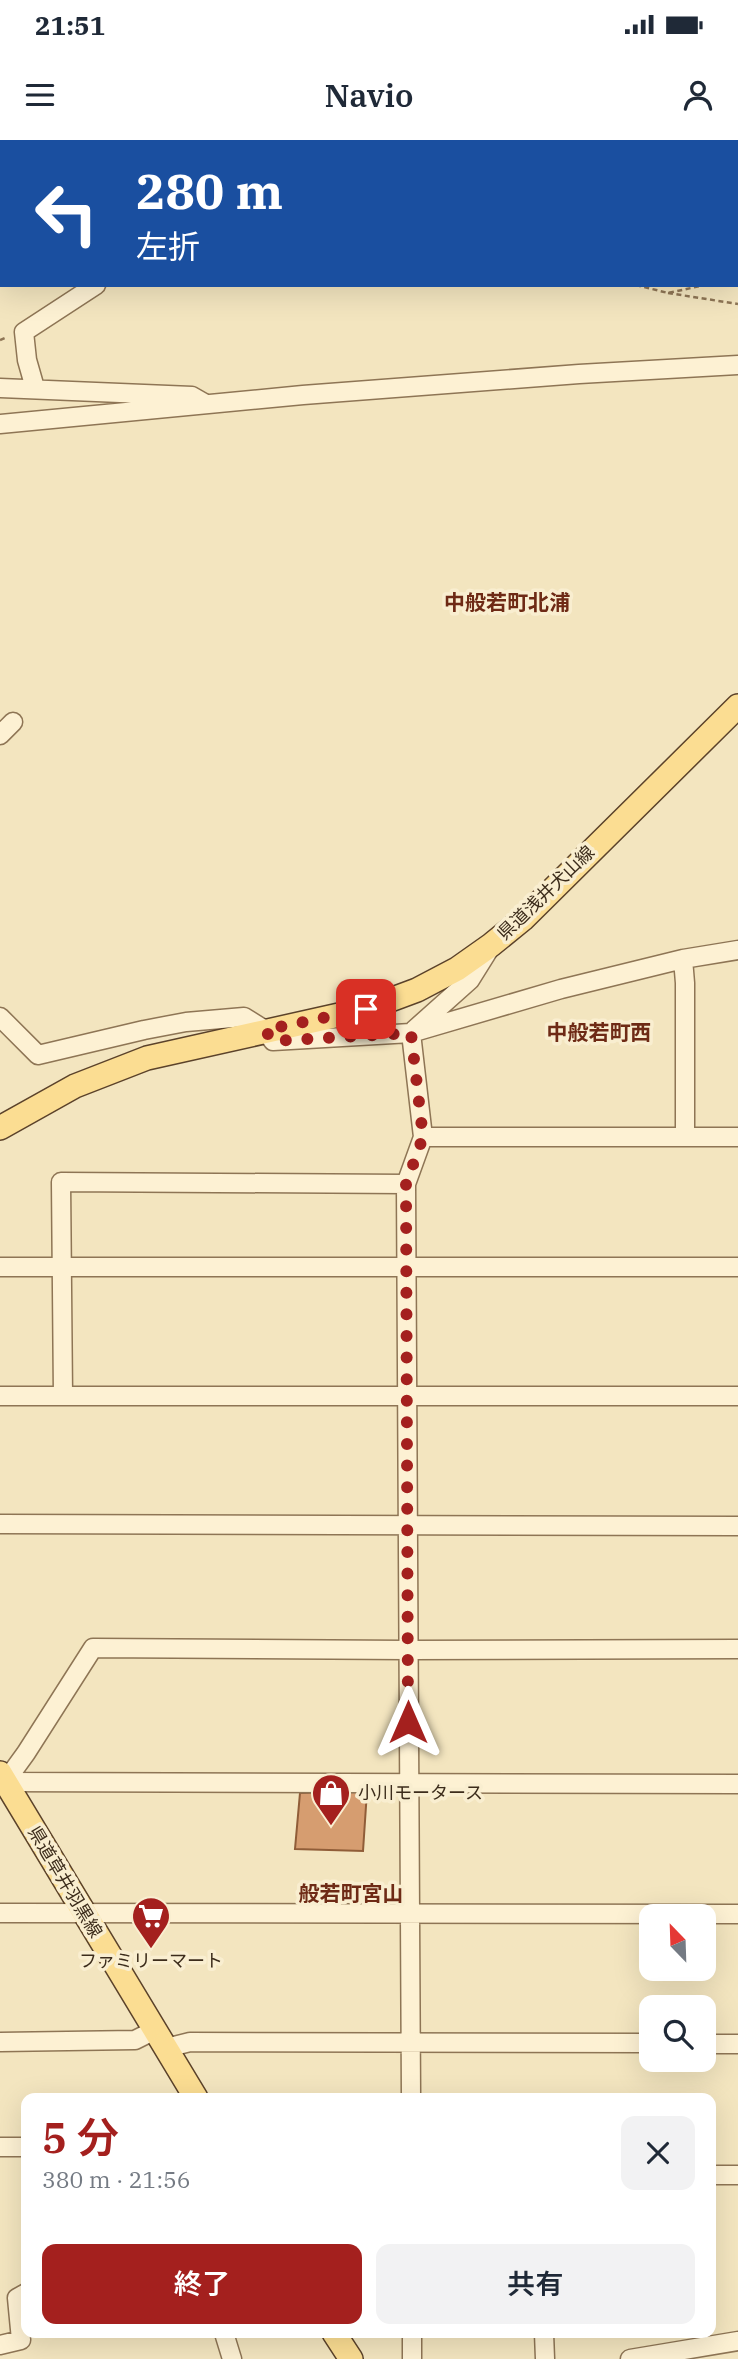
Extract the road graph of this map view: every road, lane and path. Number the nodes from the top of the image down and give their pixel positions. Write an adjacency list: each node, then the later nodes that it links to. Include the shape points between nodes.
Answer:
1 (93, 287): 8 (street, via 24,332)
2 (644, 287): 4 (path)
3 (696, 287): 4 (path)
4 (668, 293): 5 (path)
5 (738, 304)
6 (738, 365): 9 (street)
7 (0, 388): 8 (street)
8 (35, 388): 9 (street, via 192,396)
9 (209, 406): 10 (street)
10 (0, 424)
11 (738, 706): 14 (main road, 県道浅井犬山線, via 523,919)
12 (13, 722): 13 (street)
13 (0, 735)
14 (491, 945): 18 (main road, 県道浅井犬山線, via 457,970 417,990 366,1009); 19 (street, via 470,981)
15 (738, 950): 16 (street)
16 (683, 959): 19 (street); 22 (street)
17 (0, 1019): 18 (street, via 38,1055 187,1022 244,1017)
18 (265, 1030): 19 (street, via 273,1041); 20 (main road, 県道浅井犬山線, via 148,1058 75,1086)
19 (411, 1033): 21 (street)
20 (0, 1128)
21 (423, 1137): 22 (street); 24 (street)
22 (685, 1137): 23 (street)
23 (738, 1137)
24 (406, 1184): 25 (street); 28 (street, via 61,1182)
25 (407, 1266): 27 (street); 28 (street); 30 (street)
26 (0, 1267): 28 (street)
27 (738, 1267)
28 (61, 1268): 29 (street)
29 (63, 1395): 30 (street); 31 (street)
30 (407, 1395): 32 (street); 34 (street)
31 (0, 1396)
32 (738, 1396)
33 (0, 1524): 34 (street)
34 (408, 1524): 35 (street); 37 (street)
35 (738, 1526)
36 (738, 1649): 37 (street)
37 (407, 1650): 38 (street, via 93,1648 26,1753); 39 (street)
38 (1, 1781): 39 (street); 42 (main road, 県道草井羽黒線)
39 (408, 1783): 40 (street); 43 (street)
40 (738, 1784)
41 (0, 1913): 42 (street)
42 (84, 1913): 43 (street); 45 (main road, 県道草井羽黒線)
43 (409, 1913): 44 (street); 47 (street)
44 (738, 1914)
45 (161, 2039): 46 (street); 47 (street); 51 (main road, 県道草井羽黒線)
46 (0, 2042)
47 (411, 2042): 48 (street); 52 (street)
48 (639, 2043)
49 (716, 2044): 50 (street)
50 (738, 2044)
51 (193, 2093)
52 (411, 2093)
53 (0, 2147): 54 (street)
54 (21, 2147)
55 (716, 2175): 56 (street)
56 (738, 2175)
57 (21, 2296): 58 (street, via 17,2298)
58 (21, 2332)
59 (22, 2338): 66 (street)
60 (226, 2338): 67 (street)
61 (337, 2338): 68 (main road)
62 (412, 2338): 69 (street)
63 (544, 2338): 70 (street)
64 (701, 2340): 65 (street); 71 (street)
65 (738, 2341)
66 (0, 2345)
67 (232, 2359)
68 (351, 2359)
69 (412, 2359)
70 (545, 2359)
71 (630, 2359)

